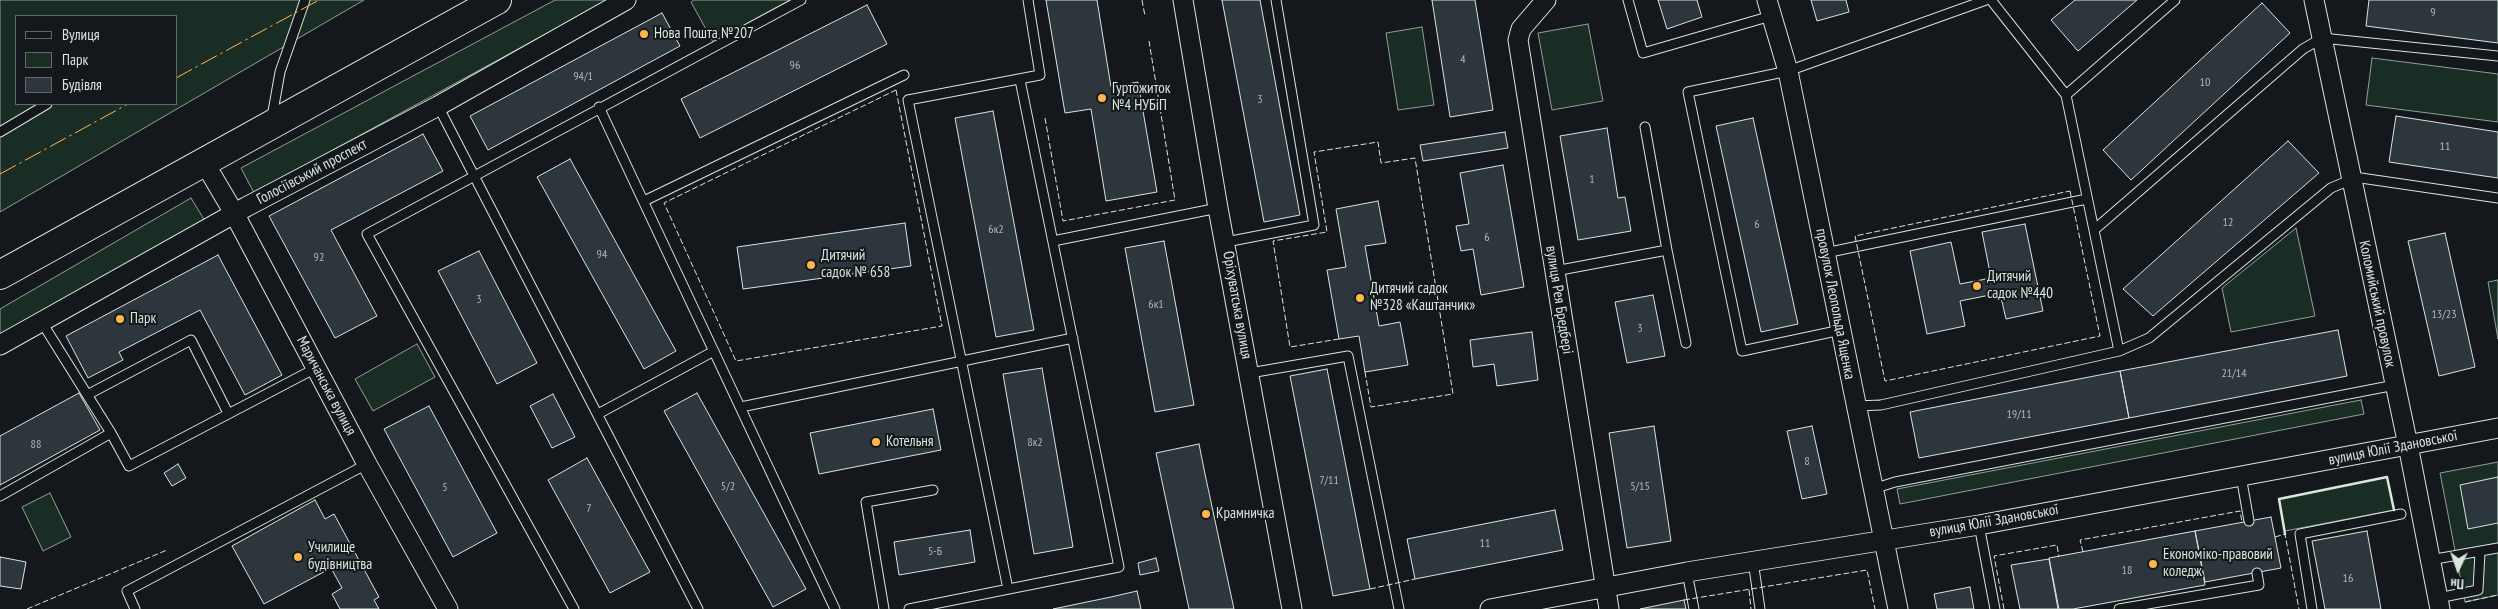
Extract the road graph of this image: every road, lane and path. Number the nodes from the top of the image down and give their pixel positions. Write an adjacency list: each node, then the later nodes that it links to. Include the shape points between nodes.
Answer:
1 (304, 0): 24 (lane, via 280,72)
2 (497, 0): 24 (highway)
3 (626, 0): 22 (street, Голосіївський проспект)
4 (800, 0): 23 (lane)
5 (1028, 0): 19 (lane, via 1040,75)
6 (1184, 0): 33 (street, Оріхуватська вулиця)
7 (1276, 0): 37 (lane, via 1314,225)
8 (1546, 0): 40 (street, вулиця Рея Бредбері, via 1521,29 1518,40)
9 (1628, 0): 14 (lane, via 1643,53)
10 (1986, 0): 17 (lane)
11 (1992, 0): 20 (lane)
12 (2175, 0): 20 (lane)
13 (2314, 0): 15 (street, Коломийський провулок)
14 (1769, 8): 17 (street, провулок Леопольда Ященка)
15 (2322, 38): 16 (lane); 29 (street, Коломийський провулок); 35 (lane, via 2303,48)
16 (2498, 56)
17 (1788, 71): 39 (street, провулок Леопольда Ященка); 43 (lane, via 1688,92 1742,351)
18 (904, 75): 32 (lane)
19 (1020, 80): 36 (lane); 49 (lane, via 908,100)
20 (2066, 94): 31 (lane)
21 (45, 105): 26 (lane)
22 (438, 106): 28 (lane); 34 (street, Голосіївський проспект)
23 (599, 107): 28 (lane); 32 (lane)
24 (271, 125): 27 (highway)
25 (1644, 127): 38 (lane)
26 (0, 132)
27 (204, 162): 34 (street, Маричанська вулиця); 41 (highway)
28 (475, 175): 57 (lane); 82 (lane, via 367,234)
29 (2350, 180): 30 (lane, via 2361,178); 48 (lane, via 2331,188 2148,338); 52 (street, Коломийський провулок)
30 (2498, 198)
31 (2088, 199): 35 (lane); 39 (lane)
32 (644, 200): 47 (lane)
33 (1218, 208): 36 (lane); 37 (street, Оріхуватська вулиця)
34 (234, 213): 42 (street, Голосіївський проспект); 50 (street, Маричанська вулиця)
35 (2094, 230): 48 (lane)
36 (1053, 241): 44 (lane)
37 (1226, 242): 51 (street, Оріхуватська вулиця)
38 (1667, 250): 40 (lane); 45 (lane)
39 (1825, 253): 43 (street, провулок Леопольда Ященка)
40 (1555, 271): 76 (street, вулиця Рея Бредбері)
41 (0, 276)
42 (41, 320): 46 (street, Голосіївський проспект); 53 (lane)
43 (1841, 330): 54 (street, провулок Леопольда Ященка)
44 (1072, 338): 49 (lane); 77 (lane, via 1119,567)
45 (1686, 343)
46 (0, 345)
47 (714, 351): 55 (lane); 57 (lane)
48 (2119, 351): 54 (lane, via 1881,405)
49 (961, 362): 55 (lane); 77 (lane)
50 (316, 368): 56 (lane); 61 (street, Маричанська вулиця)
51 (1250, 373): 87 (street, Оріхуватська вулиця); 88 (lane, via 1348,356)
52 (2395, 385): 60 (street, Коломийський провулок); 63 (lane, via 1895,482)
53 (87, 395): 56 (lane, via 191,340); 59 (lane)
54 (1856, 406): 63 (street, провулок Леопольда Ященка)
55 (741, 407): 84 (lane)
56 (228, 413): 59 (lane, via 129,466)
57 (598, 414): 83 (lane)
58 (2498, 428): 60 (street, вулиця Юлії Здановської)
59 (111, 433): 65 (lane)
60 (2408, 446): 62 (street, вулиця Юлії Здановської); 72 (street, Коломийський провулок)
61 (367, 464): 80 (lane, via 127,591); 81 (street, Маричанська вулиця)
62 (2241, 476): 67 (lane); 68 (street, вулиця Юлії Здановської)
63 (1873, 489): 69 (street, провулок Леопольда Ященка)
64 (933, 490): 85 (lane, via 866,502)
65 (0, 496)
66 (2401, 514): 96 (lane, via 2300,534)
67 (2249, 521)
68 (1979, 525): 69 (street, вулиця Юлії Здановської); 94 (lane)
69 (1885, 540): 73 (street, вулиця Юлії Здановської); 93 (street, провулок Леопольда Ященка)
70 (2498, 548): 71 (lane)
71 (2480, 552): 72 (lane); 78 (lane, via 2478,590)
72 (2430, 560): 78 (street, Коломийський провулок)
73 (1753, 561): 74 (street, вулиця Юлії Здановської); 92 (lane)
74 (1687, 572): 76 (street, вулиця Юлії Здановської); 91 (lane)
75 (2257, 573): 95 (lane, via 2259,585)
76 (1605, 586): 89 (street, вулиця Юлії Здановської); 90 (street, вулиця Рея Бредбері)
77 (1008, 589): 79 (lane)
78 (2439, 604)
79 (941, 606): 86 (lane)
80 (135, 609)
81 (448, 609)
82 (574, 609)
83 (698, 609)
84 (835, 609)
85 (884, 609)
86 (909, 609)
87 (1292, 609)
88 (1399, 609)
89 (1490, 609)
90 (1609, 609)
91 (1694, 609)
92 (1760, 609)
93 (1898, 609)
94 (1995, 609)
95 (2119, 609)
96 (2312, 609)

